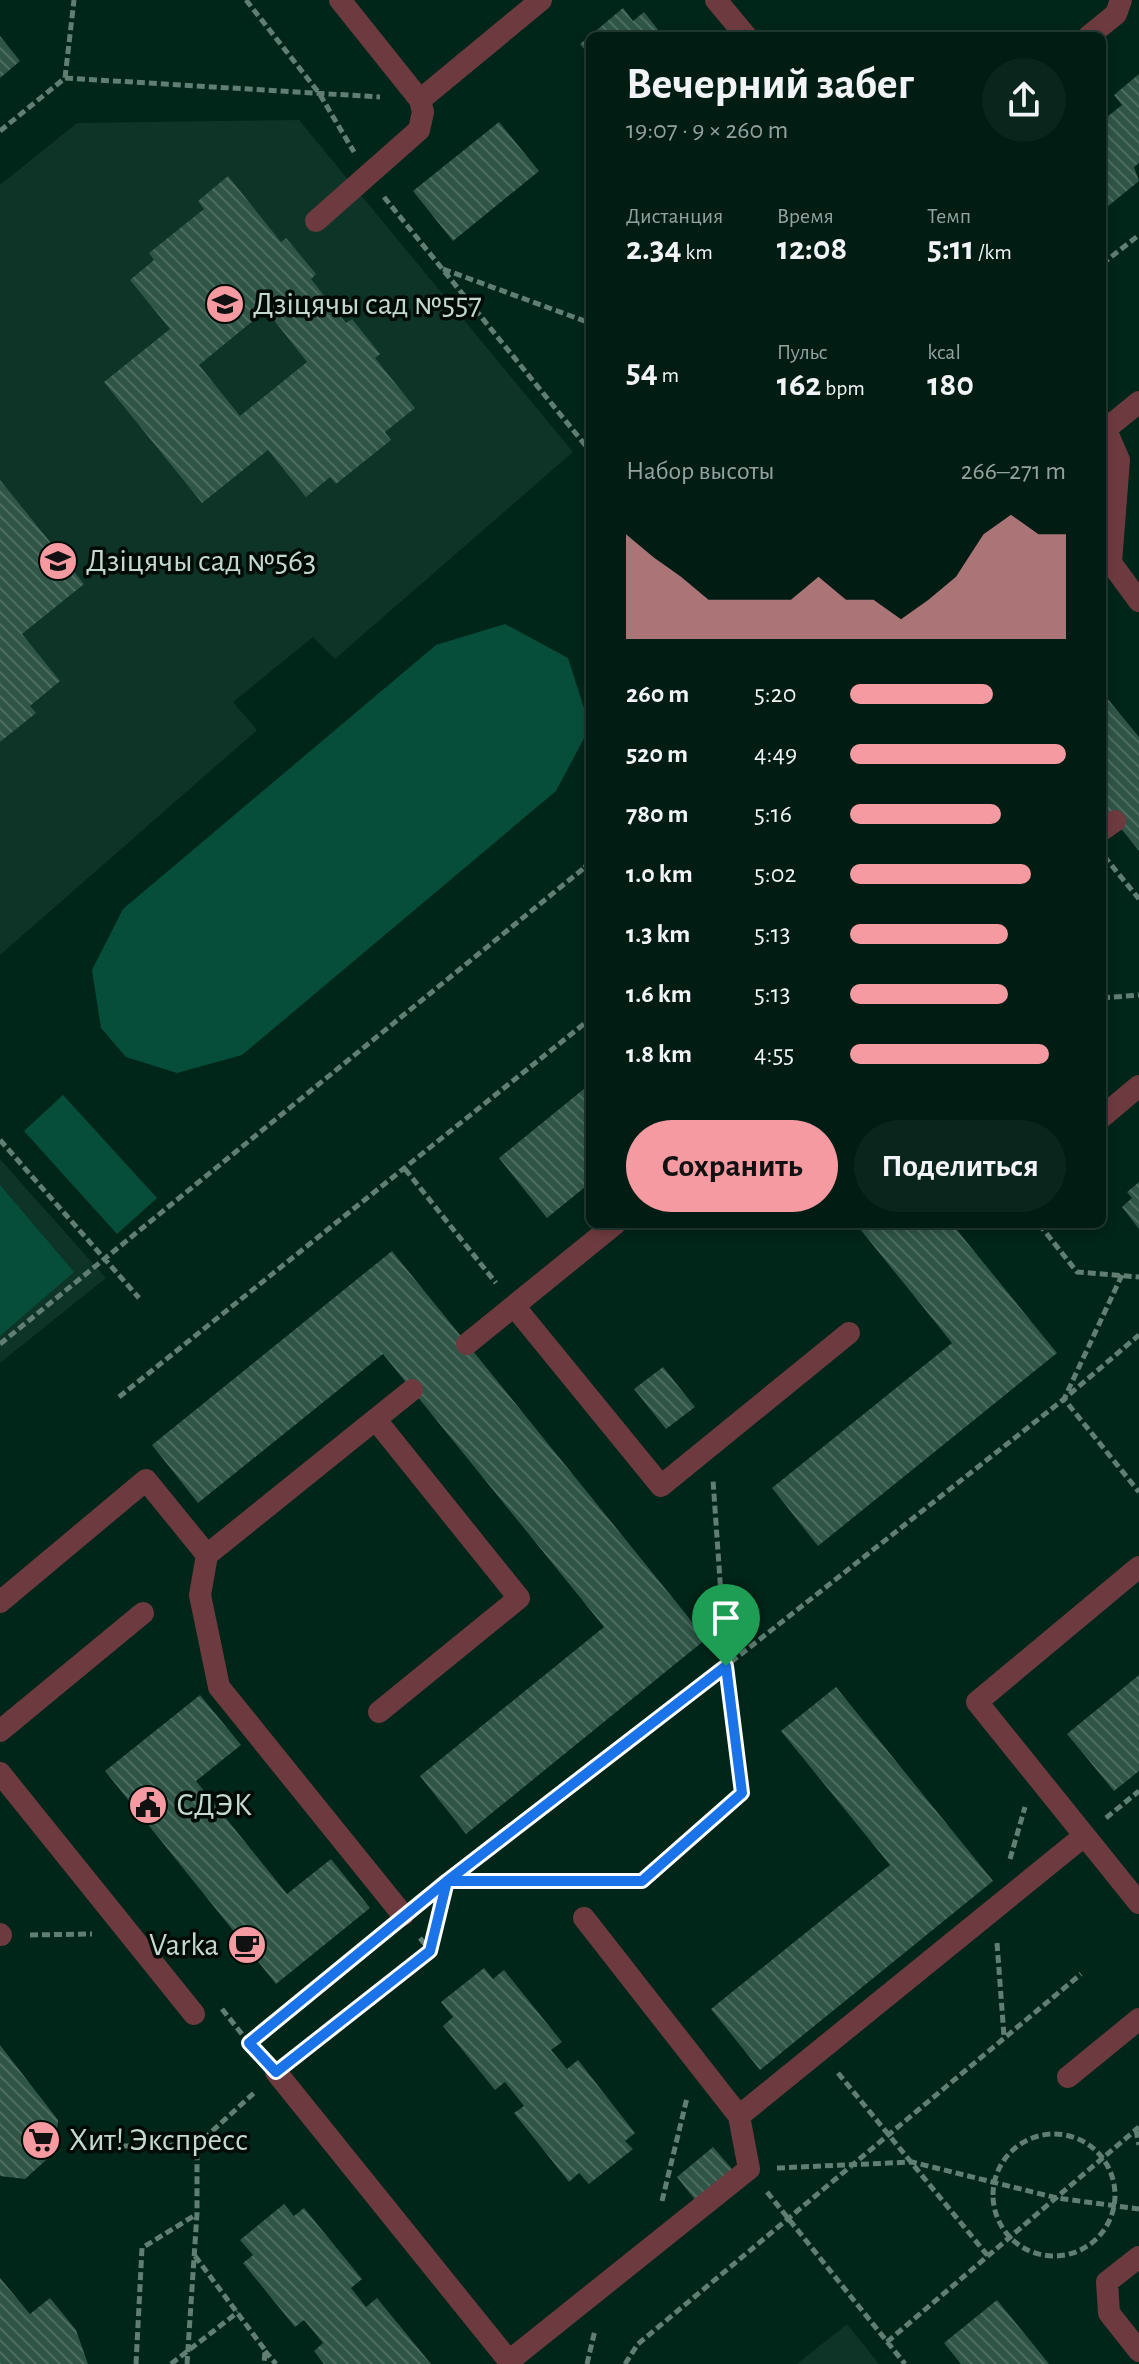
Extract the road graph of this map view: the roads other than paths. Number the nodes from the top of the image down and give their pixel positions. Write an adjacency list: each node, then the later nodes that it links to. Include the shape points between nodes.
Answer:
1 (340, 0): 7 (lane)
2 (541, 0): 7 (lane)
3 (716, 0): 5 (lane)
4 (1121, 0): 6 (lane, via 1116,14)
5 (743, 32)
6 (1094, 32)
7 (420, 100): 8 (lane, via 419,130)
8 (316, 221)
9 (1139, 402): 10 (lane)
10 (1106, 423)
11 (1106, 427): 12 (lane, via 1119,460 1111,563)
12 (1139, 601)
13 (1139, 1086): 14 (lane)
14 (1106, 1114)
15 (610, 1228): 16 (lane)
16 (514, 1306): 17 (lane, via 661,1486); 18 (lane)
17 (849, 1333)
18 (467, 1344)
19 (412, 1390): 20 (lane)
20 (376, 1420): 21 (lane); 25 (lane, via 519,1598)
21 (207, 1555): 23 (lane, via 146,1480); 30 (lane, via 200,1595 219,1687)
22 (1139, 1567): 28 (lane, via 977,1702)
23 (0, 1602)
24 (143, 1613): 26 (lane)
25 (379, 1712)
26 (0, 1731)
27 (0, 1773): 32 (lane)
28 (1084, 1836): 29 (lane); 36 (lane)
29 (1139, 1903)
30 (403, 1915)
31 (584, 1918): 36 (lane)
32 (194, 2014)
33 (1139, 2019): 35 (lane)
34 (276, 2072): 36 (lane, via 509,2361 749,2169)
35 (1068, 2077)
36 (739, 2116)
37 (1139, 2257): 38 (lane, via 1107,2282 1109,2313)
38 (1139, 2351)

